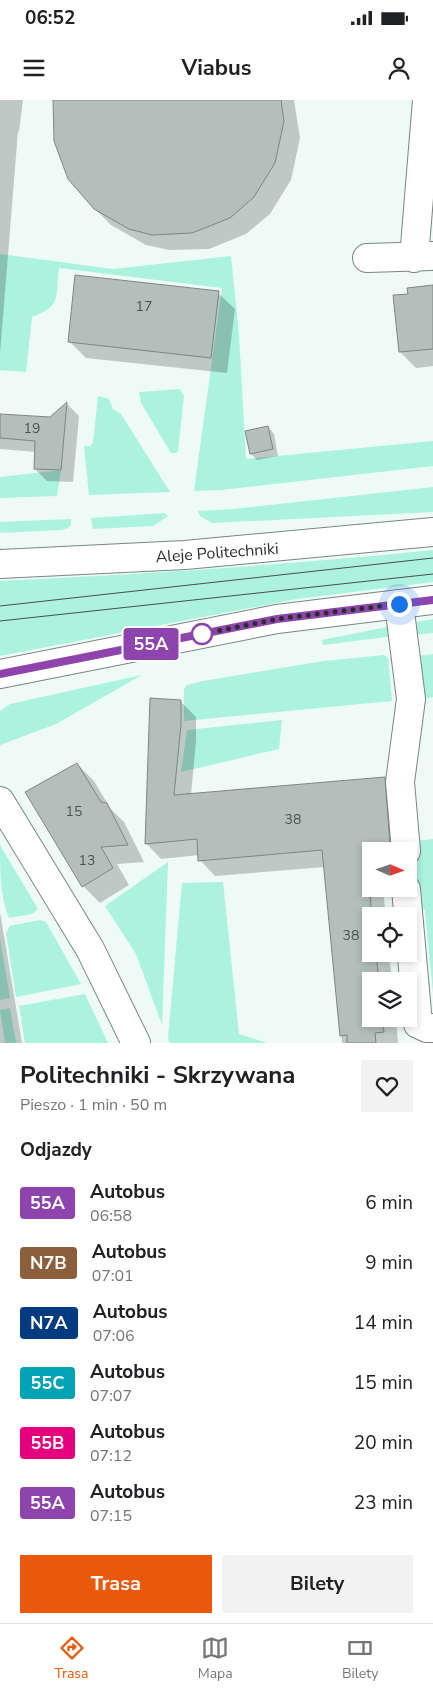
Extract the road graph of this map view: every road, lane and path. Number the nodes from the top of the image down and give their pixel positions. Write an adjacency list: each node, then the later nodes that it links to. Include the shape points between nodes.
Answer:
1 (427, 100): 2 (main road)
2 (423, 256): 3 (main road)
3 (367, 258)
4 (433, 532): 5 (main road, Aleje Politechniki, via 186,555)
5 (0, 564)
6 (433, 600): 7 (main road)
7 (399, 604): 8 (main road, via 277,619); 10 (main road, via 411,699 400,782)
8 (0, 674)
9 (0, 801): 13 (main road, via 90,949)
10 (405, 842)
11 (407, 898): 12 (main road, via 418,1024)
12 (433, 1028)
13 (136, 1043)

